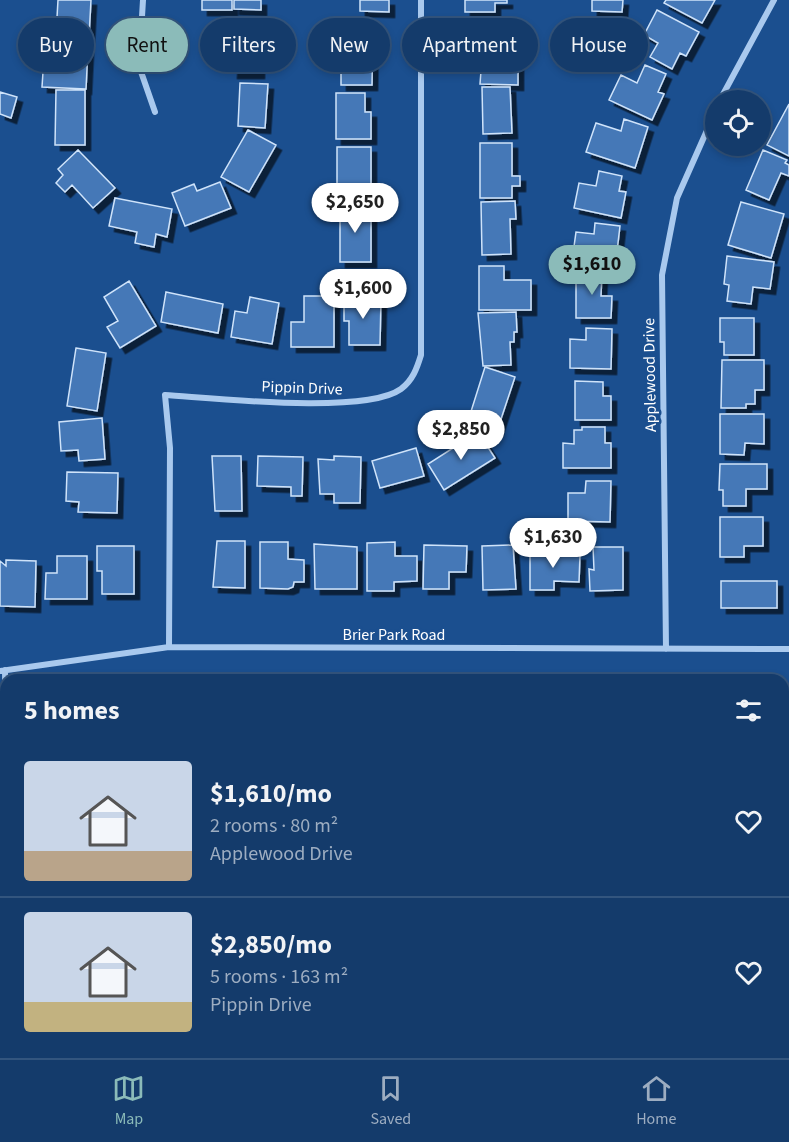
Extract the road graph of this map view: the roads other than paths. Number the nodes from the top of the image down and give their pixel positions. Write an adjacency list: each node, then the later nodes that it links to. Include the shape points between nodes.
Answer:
1 (144, 0): 5 (street, via 139,66)
2 (421, 0): 7 (street, Pippin Drive, via 421,355 415,374 400,390 346,404 165,395 170,448)
3 (774, 0): 4 (street)
4 (725, 90)
5 (155, 112)
6 (705, 135): 8 (street, Applewood Drive, via 677,198 662,275)
7 (169, 647): 8 (street, Brier Park Road); 10 (street, Brier Park Road)
8 (666, 649): 9 (street, Brier Park Road)
9 (789, 649)
10 (2, 670)

